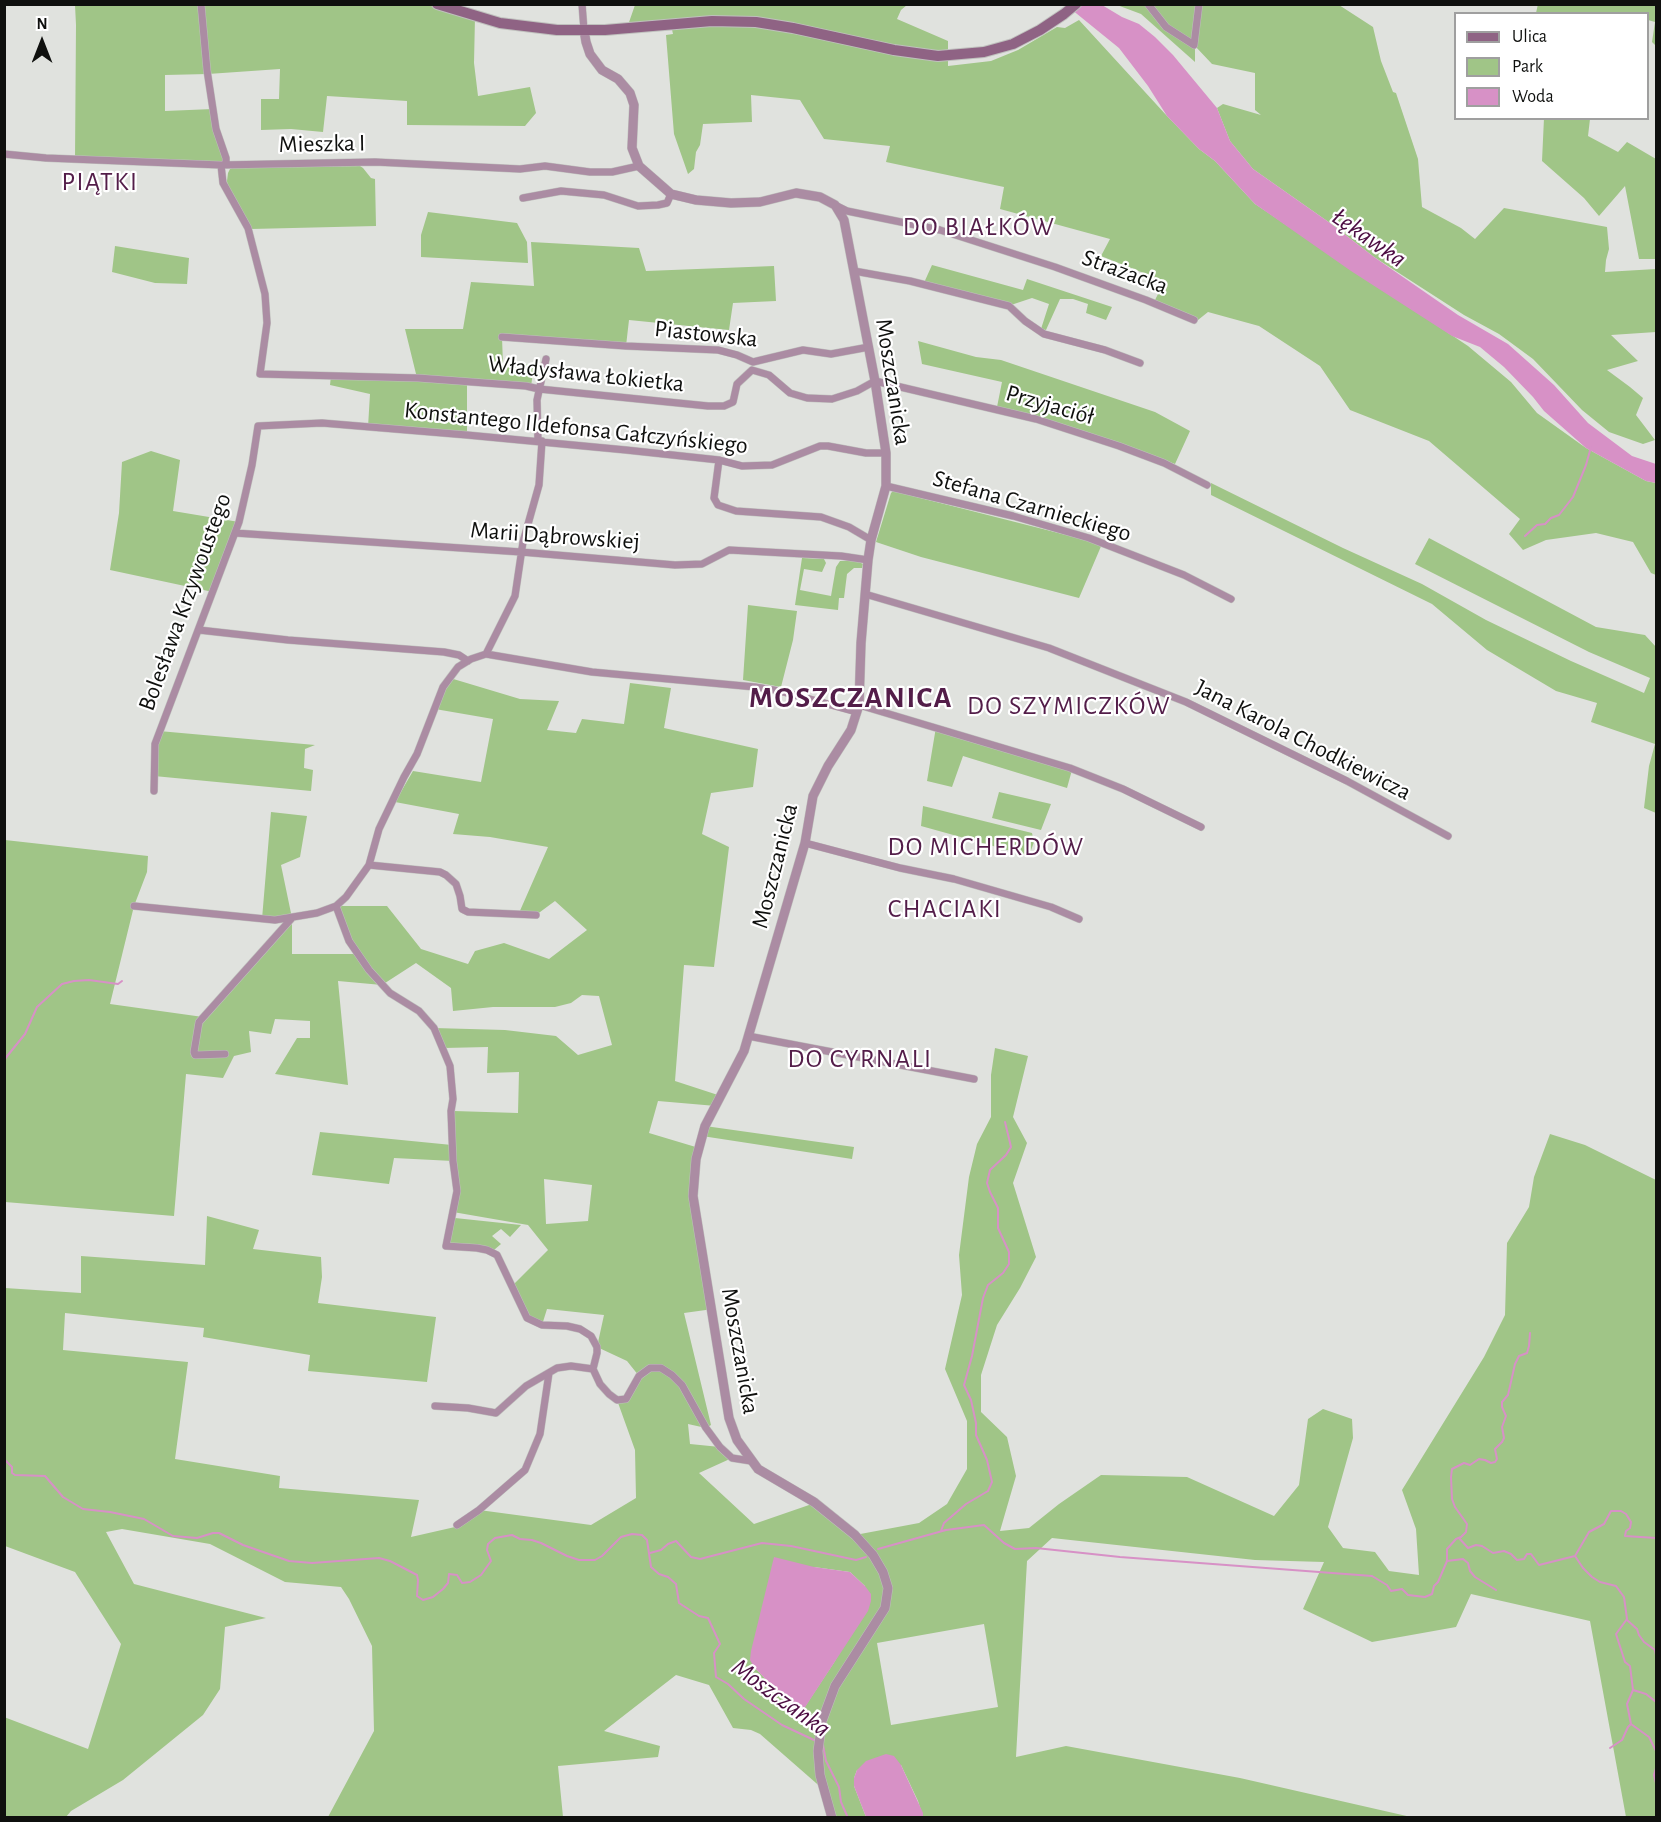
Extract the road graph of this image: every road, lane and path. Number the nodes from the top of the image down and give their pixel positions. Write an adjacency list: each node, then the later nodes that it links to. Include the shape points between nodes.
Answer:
1 (201, 4): 11 (street, via 216,129 226,158)
2 (437, 4): 9 (main road, via 500,23)
3 (582, 4): 9 (street)
4 (1076, 4): 9 (main road, via 1026,38 1000,49 969,55 894,50 756,22)
5 (1149, 4): 8 (street)
6 (1200, 4): 7 (street)
7 (1198, 24): 8 (street, via 1185,35); 8 (street, via 1194,45)
8 (1166, 27)
9 (584, 30): 12 (street, via 590,54 602,70 630,93 634,105 632,148)
10 (4, 154): 11 (street, Mieszka I)
11 (223, 165): 12 (street, Mieszka I, via 375,162 520,169 544,166 590,172); 24 (street, Władysława Łokietka, via 223,183 248,228 265,294 267,323 260,374 418,378)
12 (639, 166): 13 (street)
13 (671, 194): 14 (street, via 667,203 638,206 604,195 561,191); 15 (street, via 731,203 760,202 796,193 820,197)
14 (523, 198)
15 (835, 205): 16 (street, Moszczanicka, via 844,220); 17 (street, Strażacka, via 847,211 951,233)
16 (854, 271): 19 (street, Moszczanicka); 21 (street, via 1009,306 1044,334)
17 (1194, 320)
18 (502, 337): 22 (street, Piastowska, via 718,350 737,355)
19 (869, 347): 22 (street, Piastowska, via 831,354 803,350); 23 (street, Moszczanicka)
20 (546, 359): 24 (street)
21 (1140, 363)
22 (752, 366): 23 (street, via 790,393 807,398 831,399); 24 (street, Władysława Łokietka, via 737,384 733,402 724,406)
23 (875, 381): 27 (street, Moszczanicka); 29 (street, Przyjaciół, via 1036,419 1164,463)
24 (539, 389): 26 (street)
25 (258, 426): 26 (street, Konstantego Ildefonsa Gałczyńskiego, via 322,423); 31 (street, Bolesława Krzywoustego)
26 (540, 441): 28 (street, Konstantego Ildefonsa Gałczyńskiego); 33 (street, via 539,485)
27 (886, 453): 28 (street, Konstantego Ildefonsa Gałczyńskiego, via 820,446 771,465 742,466); 30 (street, Moszczanicka)
28 (719, 460): 32 (street, via 714,498 718,505 736,511 821,517)
29 (1208, 485)
30 (886, 486): 32 (street, Moszczanicka); 36 (street, Stefana Czarnieckiego, via 1089,538 1184,575)
31 (235, 533): 33 (street, Marii Dąbrowskiej); 37 (street, Bolesława Krzywoustego)
32 (871, 540): 34 (street, Moszczanicka)
33 (521, 552): 34 (street, Marii Dąbrowskiej, via 675,565 702,564 729,550); 38 (street, via 515,596)
34 (868, 560): 35 (street, Moszczanicka)
35 (865, 594): 40 (street, Moszczanicka); 43 (street, Jana Karola Chodkiewicza, via 1049,648 1186,702)
36 (1231, 599)
37 (199, 630): 39 (street, via 444,652); 41 (street, Bolesława Krzywoustego, via 155,744)
38 (486, 654): 39 (street); 40 (street, via 592,672 755,687)
39 (468, 661): 45 (street, via 458,667 443,687 417,754 379,829)
40 (858, 709): 42 (street, via 1070,768); 44 (street, Moszczanicka, via 851,730 813,796)
41 (154, 791)
42 (1201, 827)
43 (1448, 836)
44 (805, 843): 50 (street, via 954,879); 51 (street, Moszczanicka)
45 (369, 865): 47 (street); 48 (street, via 440,872 456,884 462,909 468,912)
46 (134, 906): 49 (street, via 275,920)
47 (336, 906): 49 (street); 54 (street, via 349,941 369,970 390,993 419,1011 434,1028 450,1066 457,1191 446,1246 487,1250 496,1255 527,1318 542,1325 580,1329 591,1336 597,1347)
48 (536, 915)
49 (292, 918): 52 (street, via 199,1022 195,1055)
50 (1079, 919)
51 (748, 1036): 53 (street); 57 (street, Moszczanicka, via 705,1126 696,1159 693,1196 729,1418)
52 (225, 1054)
53 (974, 1079)
54 (593, 1370): 55 (street, via 564,1366); 57 (street, via 600,1384 617,1400 626,1399 639,1377 650,1368 661,1368 682,1384 720,1447 732,1458)
55 (549, 1373): 56 (street, via 526,1386 496,1413); 58 (street, via 540,1434 525,1470)
56 (435, 1406)
57 (751, 1461): 59 (street, Moszczanicka, via 814,1502 855,1535 873,1555 888,1588 885,1608 835,1686 822,1721 820,1775)
58 (457, 1525)
59 (832, 1818)

